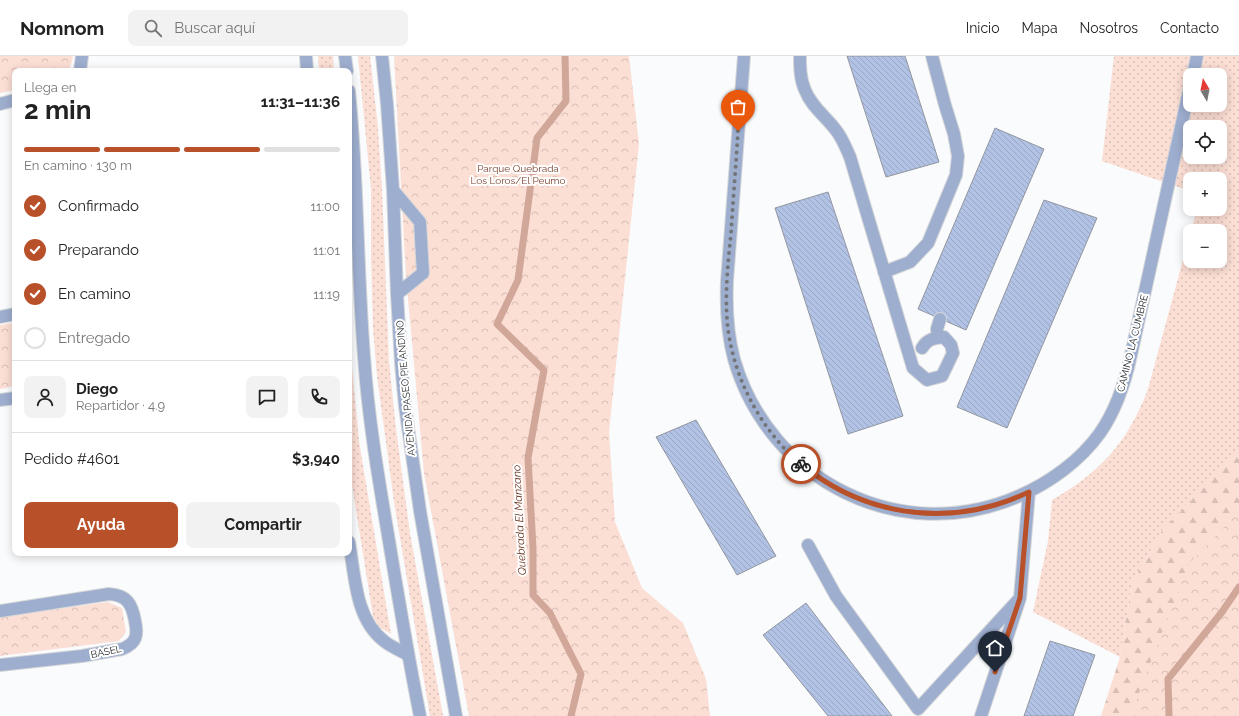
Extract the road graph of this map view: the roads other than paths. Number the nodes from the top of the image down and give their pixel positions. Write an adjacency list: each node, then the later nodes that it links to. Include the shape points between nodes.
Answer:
1 (82, 56): 9 (street)
2 (306, 56): 10 (street)
3 (345, 56): 11 (street)
4 (382, 56): 17 (street, AVENIDA PASEO PIE ANDINO)
5 (744, 56): 27 (street, CAMINO LA CUMBRE, via 726,306 734,358 746,390 762,419 785,449 810,472 841,491 884,508 931,514 953,513 995,505)
6 (800, 56): 18 (street, via 800,74 805,90 817,110 836,130 850,157)
7 (932, 56): 18 (street, via 954,134 958,156 956,175 928,243 910,262)
8 (1197, 56): 12 (street)
9 (81, 68)
10 (307, 68)
11 (347, 68)
12 (1194, 68)
13 (12, 101): 14 (street)
14 (0, 104)
15 (1184, 112): 27 (street, CAMINO LA CUMBRE, via 1132,355 1120,395 1099,434 1083,453 1047,482)
16 (352, 127): 32 (street, via 357,186 363,349 368,398)
17 (393, 190): 19 (street, AVENIDA PASEO PIE ANDINO); 19 (street, via 420,222 423,273)
18 (884, 272): 23 (street, via 913,368 927,380 942,376 953,353 951,345 944,337)
19 (397, 294): 35 (street, AVENIDA PASEO PIE ANDINO, via 410,447)
20 (12, 315): 21 (street)
21 (0, 317)
22 (940, 319): 23 (street)
23 (938, 338): 24 (street, via 925,343)
24 (922, 348)
25 (12, 398): 26 (street)
26 (0, 400)
27 (1029, 492): 30 (street)
28 (808, 545): 30 (street, via 836,596 918,709)
29 (351, 556): 32 (street, via 359,601 369,625 384,642)
30 (1020, 598): 36 (street)
31 (0, 611): 33 (street, BASEL, via 115,594 131,605 136,636 133,643 122,649)
32 (408, 655): 34 (street)
33 (0, 665)
34 (420, 716)
35 (456, 716)
36 (980, 716)

